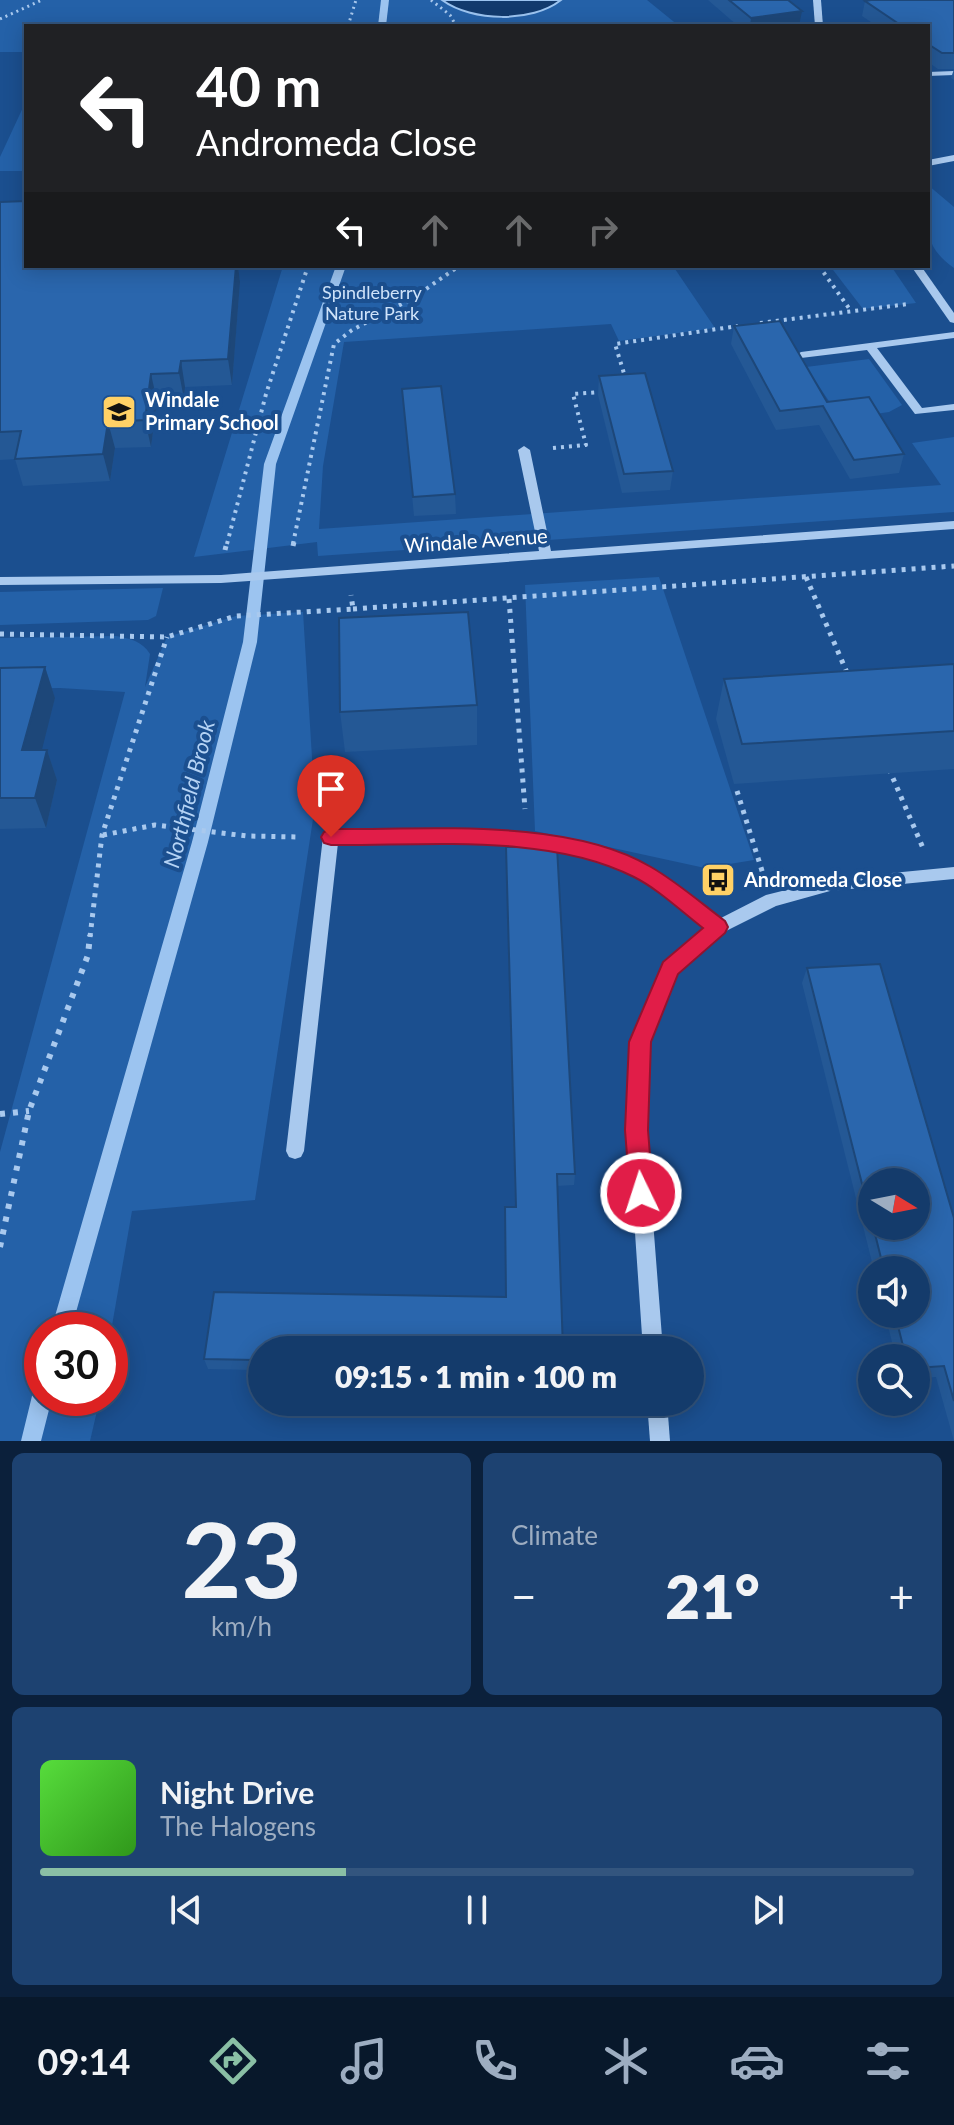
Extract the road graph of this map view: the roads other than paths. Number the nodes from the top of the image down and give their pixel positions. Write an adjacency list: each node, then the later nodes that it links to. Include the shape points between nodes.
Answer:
1 (817, 0): 2 (street)
2 (819, 24)
3 (954, 73): 4 (street)
4 (930, 74)
5 (954, 158): 6 (street)
6 (930, 163)
7 (917, 268): 9 (street)
8 (954, 298): 9 (street)
9 (939, 300): 10 (street)
10 (954, 320)
11 (954, 335): 12 (street)
12 (869, 345): 13 (street); 14 (street, via 919,412)
13 (801, 355)
14 (954, 407)
15 (524, 450): 17 (street)
16 (954, 525): 17 (street, Windale Avenue)
17 (546, 556): 18 (street, Windale Avenue, via 228,578)
18 (0, 581)
19 (954, 873): 20 (street, via 830,885 772,900)
20 (718, 927): 21 (street, via 642,871 584,849 528,839 331,837); 22 (street, via 670,969 640,1042 637,1130)
21 (295, 1151)
22 (652, 1336)
23 (658, 1416): 24 (street)
24 (660, 1441)

